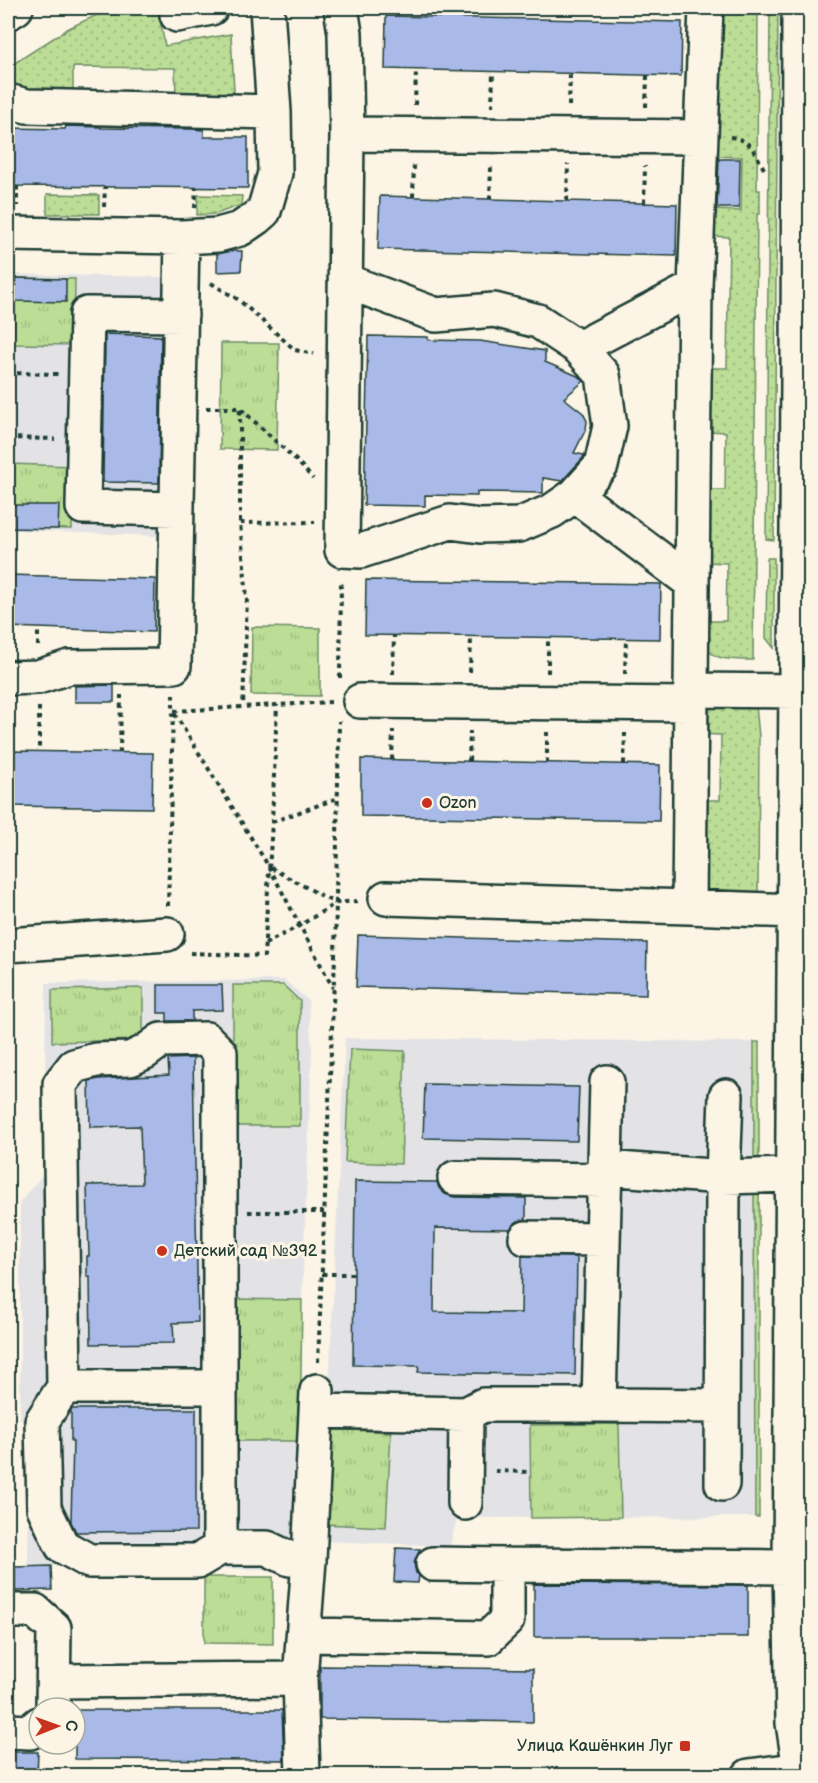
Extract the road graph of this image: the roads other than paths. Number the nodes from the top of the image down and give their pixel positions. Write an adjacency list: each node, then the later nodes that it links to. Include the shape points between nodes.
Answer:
1 (16, 8): 7 (street)
2 (212, 8): 8 (street)
3 (267, 8): 10 (street)
4 (341, 8): 11 (street)
5 (706, 8): 12 (street)
6 (799, 8): 19 (street)
7 (8, 13)
8 (177, 15)
9 (8, 101): 10 (street, via 27,106)
10 (274, 112): 14 (street, via 275,173 264,211 240,229)
11 (347, 134): 12 (street); 15 (street)
12 (701, 137): 16 (street)
13 (12, 225): 14 (street)
14 (186, 240): 17 (street)
15 (346, 281): 18 (street, via 436,315 494,310 538,321); 21 (street, via 342,528 361,551 450,522 519,525 552,511)
16 (695, 287): 18 (street); 23 (street)
17 (181, 315): 22 (street); 22 (street, via 130,304 87,314 83,507)
18 (579, 348): 21 (street, via 603,375 610,426 601,466)
19 (804, 379): 20 (street)
20 (804, 494): 25 (street)
21 (575, 495): 23 (street)
22 (177, 509): 24 (street, via 174,666 69,667 38,677)
23 (692, 583): 26 (street)
24 (8, 678)
25 (796, 691): 26 (street); 28 (street)
26 (691, 697): 27 (street, via 393,714); 30 (street)
27 (350, 701)
28 (803, 866): 31 (street)
29 (387, 898): 30 (street)
30 (689, 907): 31 (street)
31 (800, 929): 34 (street)
32 (167, 934): 33 (street)
33 (8, 945)
34 (802, 1061): 37 (street)
35 (607, 1082): 38 (street)
36 (726, 1096): 40 (street)
37 (802, 1105): 39 (street)
38 (604, 1174): 40 (street); 41 (street); 43 (street)
39 (793, 1175): 40 (street); 44 (street)
40 (723, 1177): 48 (street)
41 (455, 1178)
42 (526, 1238): 43 (street)
43 (603, 1239): 47 (street)
44 (801, 1380): 50 (street)
45 (64, 1387): 46 (street); 46 (street, via 60,1084 74,1066 96,1060 130,1059 161,1040 206,1039 220,1053); 53 (street, via 42,1421 44,1508 62,1546 89,1561 198,1562)
46 (220, 1387): 53 (street)
47 (599, 1405): 48 (street); 49 (street, via 483,1405)
48 (722, 1406): 51 (street)
49 (466, 1414): 52 (street); 54 (street, via 317,1401)
50 (801, 1420): 57 (street)
51 (722, 1484)
52 (465, 1503)
53 (220, 1548): 54 (street, via 267,1548 290,1559)
54 (309, 1560): 59 (street)
55 (434, 1564): 56 (street)
56 (507, 1565): 57 (street); 59 (street, via 507,1620 488,1638)
57 (790, 1567): 61 (street)
58 (8, 1611): 62 (street, via 35,1611 54,1628)
59 (304, 1635): 60 (street)
60 (300, 1678): 62 (street); 66 (street)
61 (801, 1680): 65 (street, via 793,1723)
62 (53, 1695)
63 (8, 1731): 64 (street)
64 (27, 1732)
65 (804, 1771): 67 (street)
66 (303, 1776)
67 (749, 1776)

